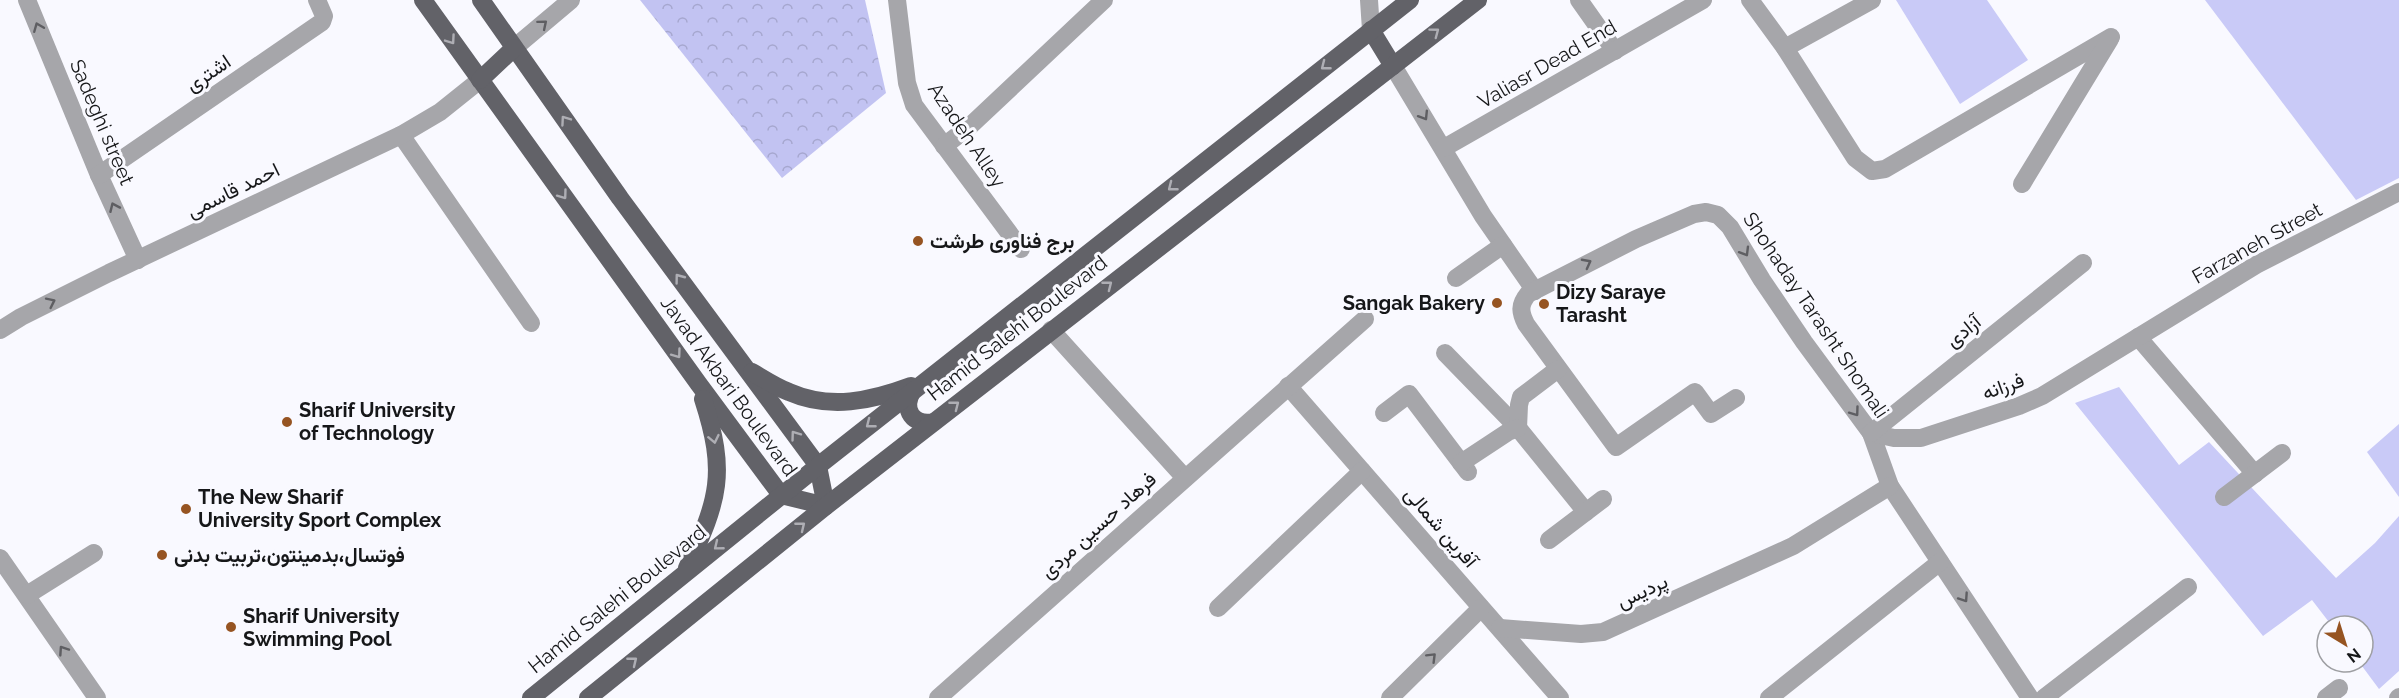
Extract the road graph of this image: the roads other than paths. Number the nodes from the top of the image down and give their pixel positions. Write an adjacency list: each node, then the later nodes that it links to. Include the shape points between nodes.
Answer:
1 (27, 0): 24 (street, Sadeghi street, one-way to 1)
2 (317, 0): 24 (street, اشتری, via 324,16 322,22)
3 (423, 0): 20 (main road, Javad Akbari Boulevard, one-way to 20)
4 (481, 0): 16 (main road, Javad Akbari Boulevard)
5 (571, 0): 16 (street, one-way to 5)
6 (897, 0): 22 (street, Azadeh Alley, via 910,94)
7 (1104, 0): 22 (street)
8 (1369, 0): 15 (street)
9 (1410, 0): 15 (main road, Hamid Salehi Boulevard)
10 (1478, 0): 19 (main road, Hamid Salehi Boulevard, one-way to 10)
11 (1580, 0): 18 (street)
12 (1703, 0): 18 (street, Valiasr Dead End)
13 (1750, 0): 17 (street)
14 (1872, 0): 17 (street)
15 (1371, 30): 19 (main road); 41 (main road, Hamid Salehi Boulevard, one-way to 41)
16 (514, 48): 20 (main road); 40 (main road, Javad Akbari Boulevard, one-way to 16)
17 (1785, 48): 25 (street, via 1855,158 1872,171 1886,169 2111,37)
18 (1615, 51): 23 (street, Valiasr Dead End)
19 (1393, 66): 23 (street, one-way to 23); 36 (main road, Hamid Salehi Boulevard, one-way to 19)
20 (480, 80): 21 (street, احمد قاسمی, via 440,112); 42 (main road, Javad Akbari Boulevard, one-way to 42)
21 (401, 135): 29 (street, احمد قاسمی); 34 (street)
22 (944, 146): 28 (street, Azadeh Alley)
23 (1444, 148): 27 (street)
24 (99, 175): 29 (street, Sadeghi street, one-way to 24)
25 (2022, 184)
26 (2399, 192): 37 (street, Farzaneh Street, via 2256,265)
27 (1503, 245): 31 (street); 32 (street)
28 (1021, 249)
29 (138, 260): 35 (street, احمد قاسمی, one-way to 29)
30 (2083, 263): 49 (street, آزادی)
31 (1456, 278)
32 (1535, 291): 39 (street, via 1523,300 1521,313); 49 (street, Shohaday Tarasht Shomali, one-way to 49, via 1694,214 1718,215)
33 (1365, 319): 43 (street, فرهاد حسین مردی)
34 (531, 322)
35 (0, 330)
36 (1051, 330): 47 (main road, Hamid Salehi Boulevard, one-way to 36); 54 (street)
37 (2138, 337): 49 (street, فرزانه, via 2053,390 2019,406 1921,438); 53 (street)
38 (1444, 353): 48 (street)
39 (1558, 369): 45 (street, via 1616,447 1695,392 1711,414); 48 (street, via 1521,397)
40 (747, 370): 41 (main road, via 789,393 834,402 878,398); 51 (main road, Javad Akbari Boulevard, one-way to 40)
41 (929, 379): 44 (main road, Hamid Salehi Boulevard)
42 (698, 383): 56 (main road, Javad Akbari Boulevard); 65 (main road, one-way to 65, via 712,428 718,471 706,525)
43 (1287, 386): 52 (street, آفرین شمالی); 54 (street, فرهاد حسین مردی)
44 (912, 392): 47 (main road, via 907,408 910,416 917,421); 51 (main road, Hamid Salehi Boulevard, one-way to 51)
45 (1736, 398)
46 (1384, 413): 48 (street, via 1409,394 1465,468)
47 (934, 422): 59 (main road, Hamid Salehi Boulevard)
48 (1518, 428): 60 (street)
49 (1871, 433): 55 (street, Shohaday Tarasht Shomali)
50 (2282, 453): 53 (street)
51 (818, 465): 56 (main road, Hamid Salehi Boulevard); 59 (main road, Javad Akbari Boulevard)
52 (1362, 471): 68 (street); 69 (street, آفرین شمالی)
53 (2255, 474): 57 (street)
54 (1185, 478): 74 (street, فرهاد حسین مردی)
55 (1890, 486): 64 (street, Shohaday Tarasht Shomali); 70 (street, پردیس, via 1793,546 1603,632)
56 (781, 495): 59 (main road, Javad Akbari Boulevard); 65 (main road, Hamid Salehi Boulevard, one-way to 65)
57 (2224, 497)
58 (1603, 499): 60 (street)
59 (826, 506): 73 (main road, Hamid Salehi Boulevard, one-way to 59)
60 (1586, 512): 61 (street)
61 (1549, 540)
62 (94, 553): 67 (street)
63 (0, 558): 67 (street)
64 (1940, 562): 77 (street); 78 (street, Shohaday Tarasht Shomali, one-way to 78)
65 (685, 573): 72 (main road, Hamid Salehi Boulevard)
66 (2188, 587): 79 (street)
67 (27, 595): 71 (street, one-way to 67)
68 (1218, 608)
69 (1481, 608): 70 (street, آفرین شمالی); 75 (street, one-way to 69)
70 (1500, 628): 76 (street, آفرین شمالی)
71 (97, 698)
72 (531, 698)
73 (588, 698)
74 (938, 698)
75 (1390, 698)
76 (1560, 698)
77 (1768, 698)
78 (2030, 698)
79 (2044, 698)

